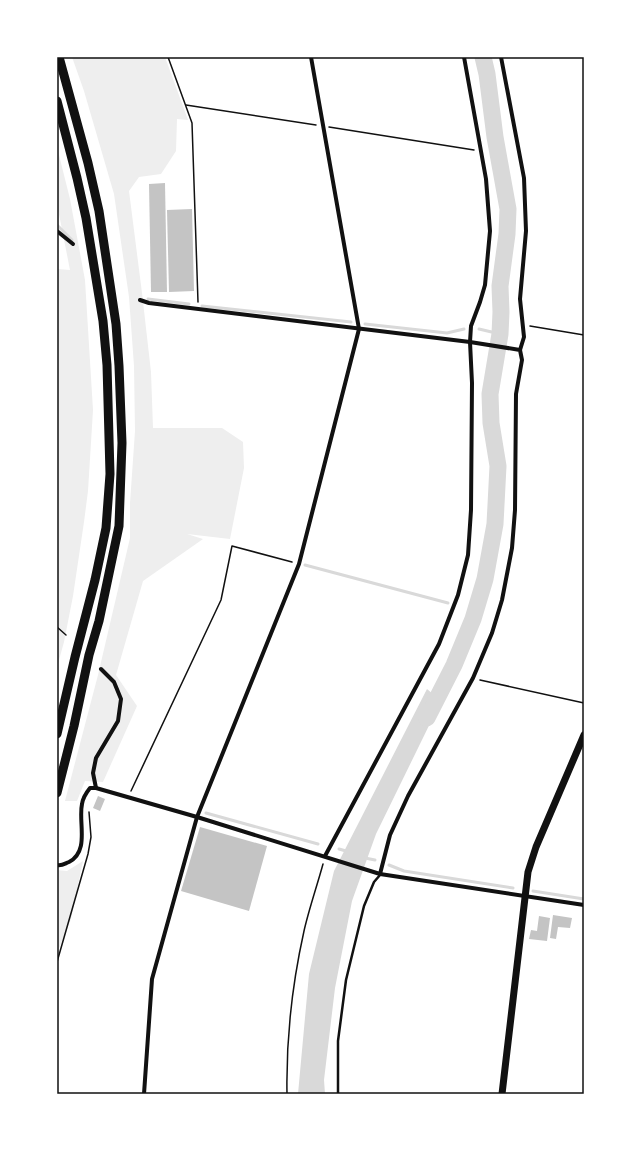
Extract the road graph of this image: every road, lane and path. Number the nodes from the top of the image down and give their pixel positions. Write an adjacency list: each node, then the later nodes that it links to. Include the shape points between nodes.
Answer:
1 (59, 57): 25 (highway, via 100,218 116,324 122,443 119,526 73,733)
2 (168, 57): 10 (path, via 192,123)
3 (311, 57): 12 (street)
4 (464, 57): 14 (street, via 486,179 490,231 485,285 471,326)
5 (501, 57): 15 (street, via 524,178 526,230 520,299 524,337)
6 (57, 101): 22 (highway, via 86,218 103,321 110,474 106,528)
7 (57, 231): 8 (street)
8 (73, 244)
9 (140, 300): 10 (street)
10 (198, 310): 12 (street)
11 (530, 326): 13 (path)
12 (358, 330): 14 (street); 16 (street)
13 (584, 335)
14 (470, 342): 15 (street); 29 (street, via 471,510 468,555 458,595 439,644)
15 (518, 350): 20 (street, via 522,360 516,394 515,510 512,548 502,600 492,633)
16 (300, 564): 27 (path, via 232,546 221,600); 28 (street)
17 (57, 627): 18 (path)
18 (66, 635)
19 (101, 669): 24 (street, via 114,682 121,700 118,721 96,758 93,773)
20 (473, 678): 21 (path); 31 (street, via 408,796 390,835)
21 (584, 702)
22 (57, 734)
23 (584, 735): 32 (street, via 536,847)
24 (96, 788): 26 (street, via 90,788); 27 (street)
25 (57, 793)
26 (84, 796): 30 (street, via 80,850 72,860 61,866); 34 (path, via 88,800 91,837)
27 (128, 797): 28 (street)
28 (197, 817): 29 (street); 35 (street, via 152,979)
29 (325, 856): 31 (street); 36 (path, via 304,930 290,1008 286,1060)
30 (57, 865)
31 (380, 874): 32 (street); 37 (lane, via 364,906 346,980 338,1041)
32 (524, 897): 33 (street); 38 (street)
33 (584, 905)
34 (57, 962)
35 (144, 1094)
36 (287, 1094)
37 (338, 1094)
38 (502, 1094)

